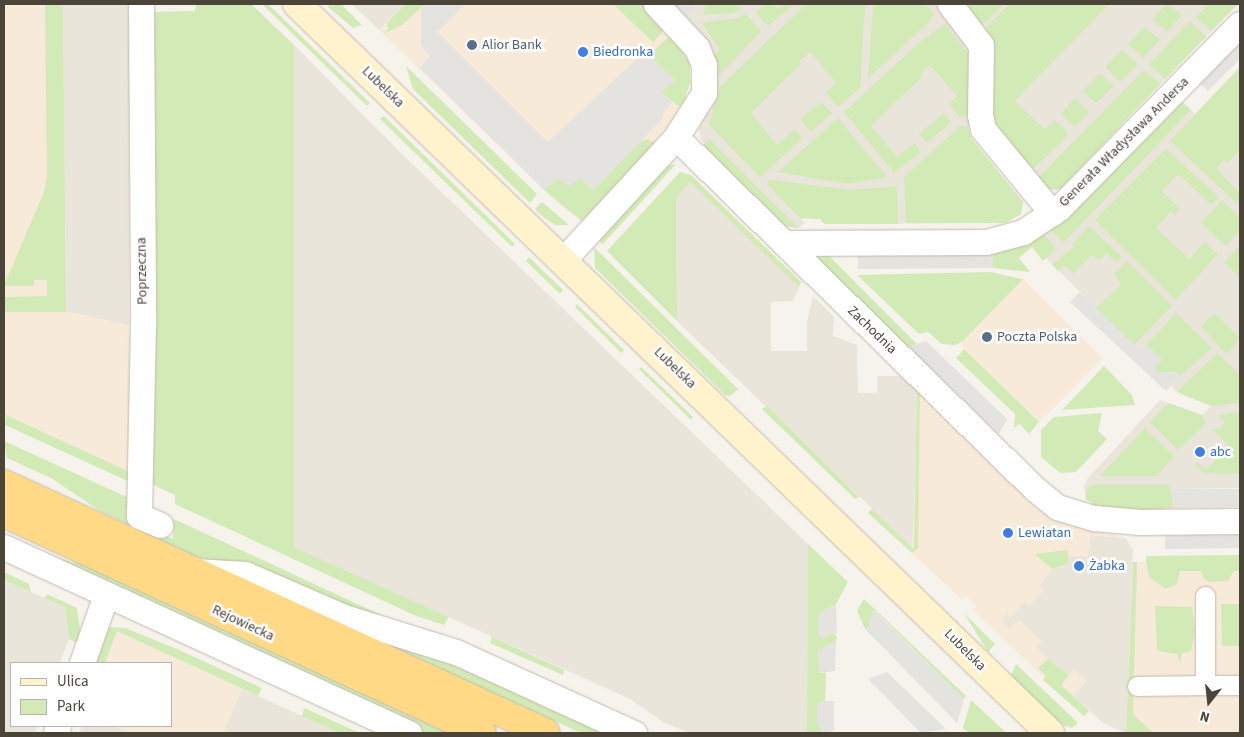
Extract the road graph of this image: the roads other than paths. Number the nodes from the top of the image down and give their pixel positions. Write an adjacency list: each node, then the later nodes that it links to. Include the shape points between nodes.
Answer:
1 (141, 4): 13 (street, Poprzeczna, via 143,324 139,516)
2 (297, 4): 9 (main road, Lubelska)
3 (656, 4): 6 (street, via 697,48 704,65 704,93)
4 (950, 4): 7 (street, via 976,34 983,50 980,115 983,129)
5 (1240, 24): 7 (street, Generała Władysława Andersa)
6 (676, 137): 8 (street, Zachodnia); 9 (street)
7 (1052, 213): 8 (street, Generała Władysława Andersa, via 1023,232 986,242)
8 (784, 243): 12 (street, Zachodnia, via 1056,507 1094,518 1140,522)
9 (564, 259): 26 (main road, Lubelska)
10 (4, 484): 15 (highway, Rejowiecka)
11 (4, 513): 23 (highway, Rejowiecka)
12 (1240, 521)
13 (160, 525)
14 (4, 547): 16 (street)
15 (195, 571): 24 (highway, Rejowiecka); 25 (street, Rejowiecka, via 245,574 344,617 456,652)
16 (106, 595): 18 (street); 22 (street)
17 (1205, 596): 19 (street)
18 (82, 662)
19 (1205, 685): 20 (street); 21 (street)
20 (1240, 685)
21 (1137, 686)
22 (409, 733)
23 (482, 733)
24 (546, 733)
25 (634, 733)
26 (1050, 733)

